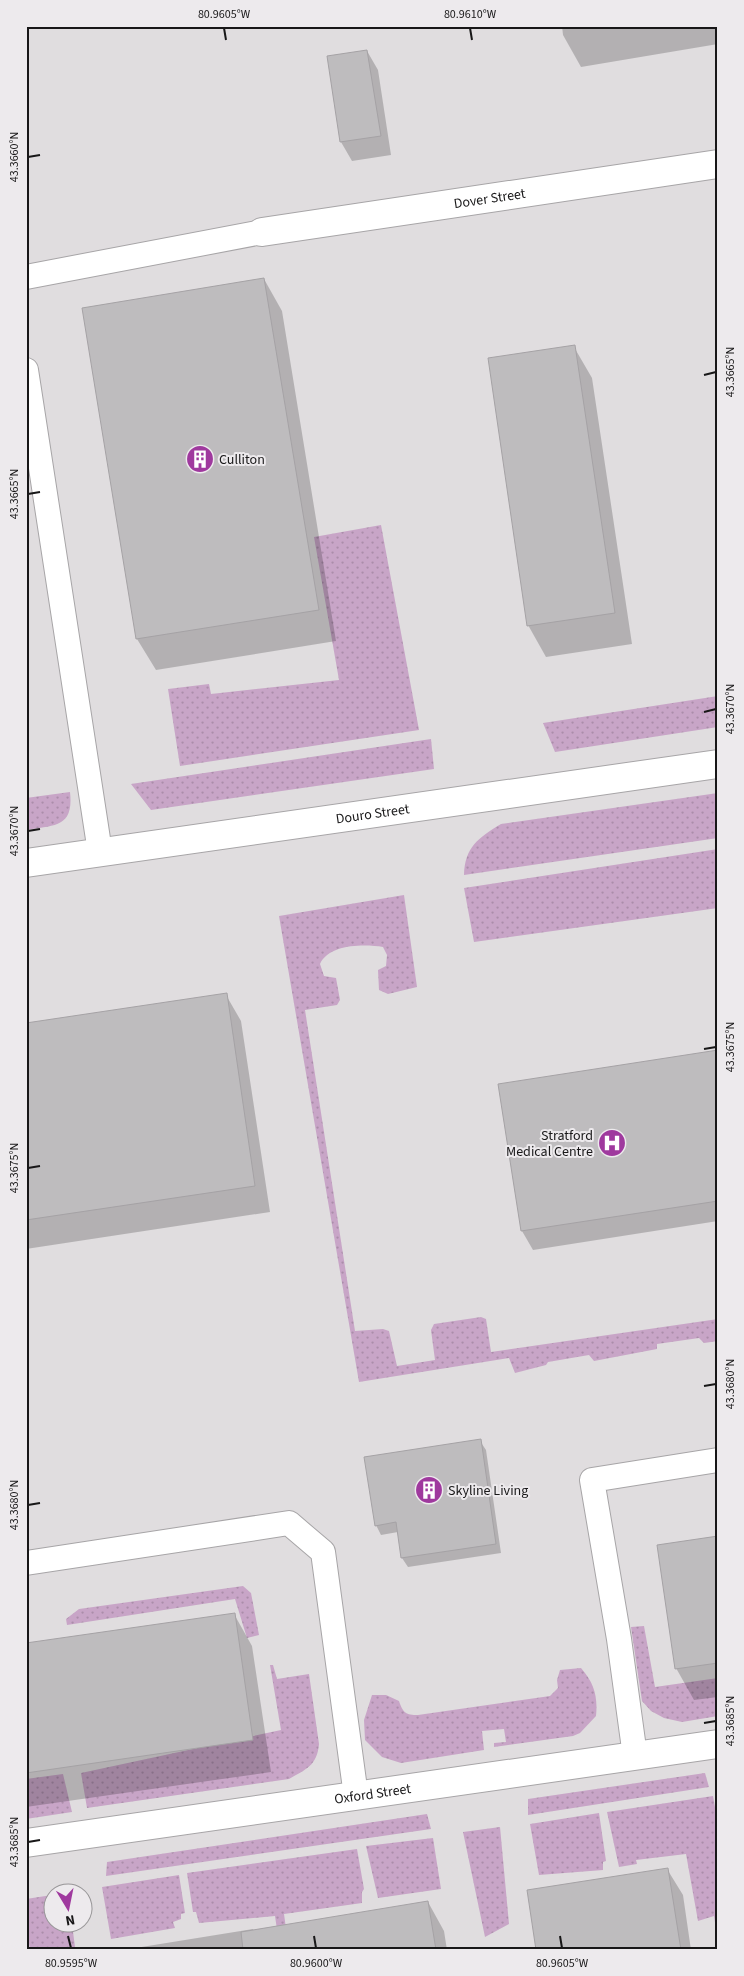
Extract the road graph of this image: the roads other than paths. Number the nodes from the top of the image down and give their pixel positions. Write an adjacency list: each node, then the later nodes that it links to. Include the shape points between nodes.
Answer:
1 (718, 164): 2 (street, Dover Street)
2 (262, 232): 3 (lane)
3 (26, 277)
4 (26, 370): 6 (lane)
5 (718, 764): 6 (street, Douro Street)
6 (100, 852): 7 (street, Douro Street)
7 (26, 862)
8 (718, 1460): 11 (lane, via 592,1480)
9 (26, 1563): 12 (lane, via 289,1523 323,1552)
10 (718, 1744): 11 (street, Oxford Street)
11 (635, 1756): 12 (street, Oxford Street)
12 (356, 1796): 13 (street, Oxford Street)
13 (26, 1843)

